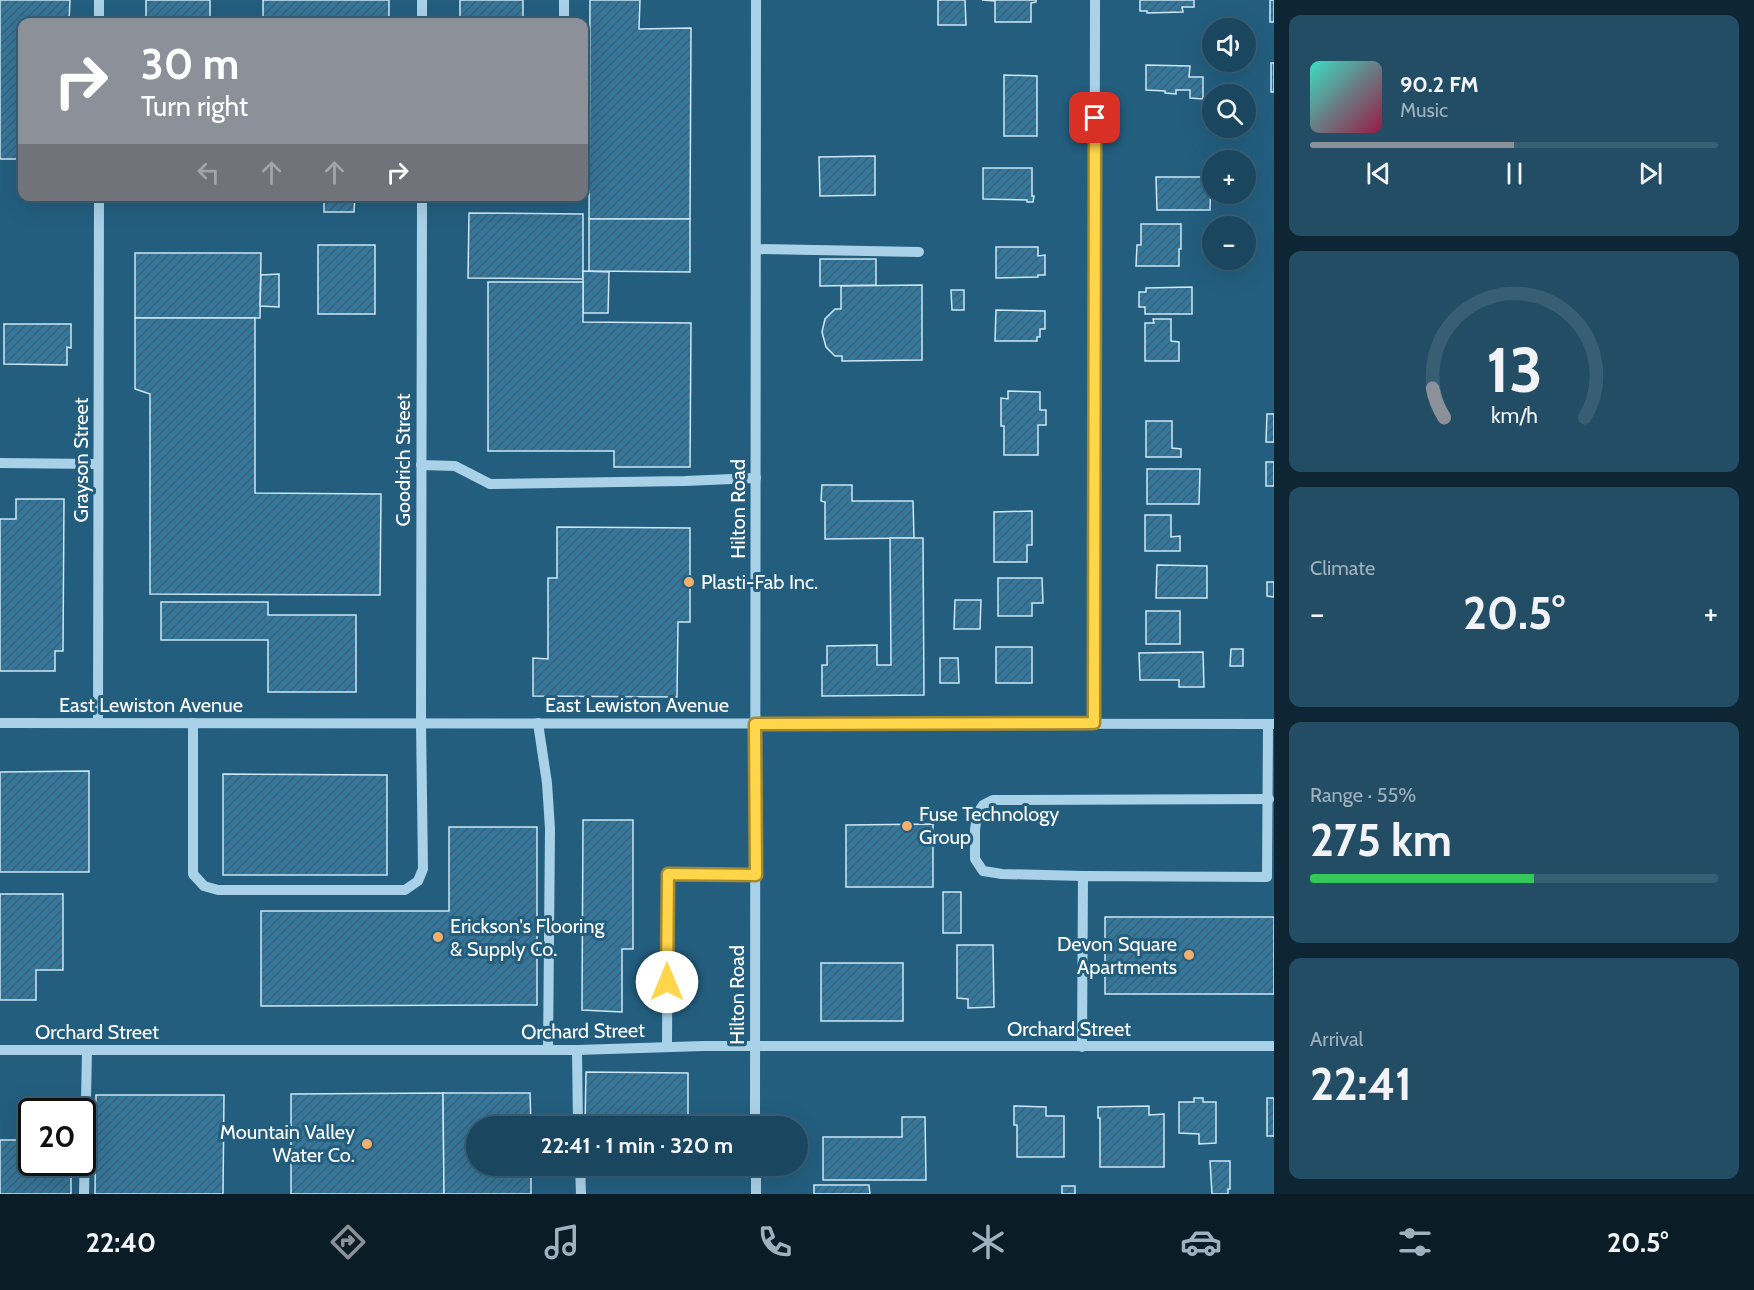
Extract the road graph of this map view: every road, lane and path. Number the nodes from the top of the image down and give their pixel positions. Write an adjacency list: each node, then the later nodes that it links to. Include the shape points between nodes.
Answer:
1 (99, 0): 6 (street)
2 (422, 0): 7 (street)
3 (564, 0): 8 (street)
4 (756, 0): 11 (street, Hilton Road)
5 (1095, 0): 22 (street)
6 (99, 18)
7 (422, 18)
8 (564, 18)
9 (99, 201): 14 (street, Grayson Street)
10 (422, 201): 15 (street, Goodrich Street)
11 (757, 249): 12 (street); 16 (street, Hilton Road)
12 (919, 252)
13 (0, 462): 14 (street)
14 (99, 464): 18 (street, Grayson Street)
15 (421, 465): 16 (street, via 455,466 490,484); 20 (street, Goodrich Street)
16 (756, 478): 23 (street, Hilton Road)
17 (0, 723): 18 (street, East Lewiston Avenue)
18 (98, 723): 19 (street, East Lewiston Avenue)
19 (194, 723): 20 (street, East Lewiston Avenue); 20 (street, Goodrich Street, via 193,874 204,886 218,890 405,890 418,881 423,869)
20 (421, 723): 21 (street, East Lewiston Avenue)
21 (538, 723): 23 (street, East Lewiston Avenue); 34 (street, via 550,829)
22 (1094, 723): 23 (street, East Lewiston Avenue); 24 (street, East Lewiston Avenue)
23 (755, 724): 26 (street, Hilton Road)
24 (1271, 724): 25 (street)
25 (1269, 799): 27 (street, via 1267,877); 27 (street, via 993,800 977,813 975,859 983,871)
26 (756, 875): 28 (street, via 668,874); 29 (street, Hilton Road)
27 (1083, 876): 30 (street)
28 (667, 1047): 29 (street, Orchard Street); 35 (street, Orchard Street)
29 (755, 1047): 30 (street, Orchard Street); 37 (street, Hilton Road)
30 (1082, 1047): 31 (street, Orchard Street)
31 (1274, 1047)
32 (0, 1050): 33 (street, Orchard Street)
33 (87, 1050): 34 (street, Orchard Street); 40 (street)
34 (548, 1050): 35 (street, Orchard Street)
35 (577, 1050): 36 (street)
36 (578, 1116)
37 (755, 1116)
38 (580, 1176): 41 (street)
39 (756, 1176): 42 (street)
40 (84, 1194)
41 (581, 1194)
42 (756, 1194)

